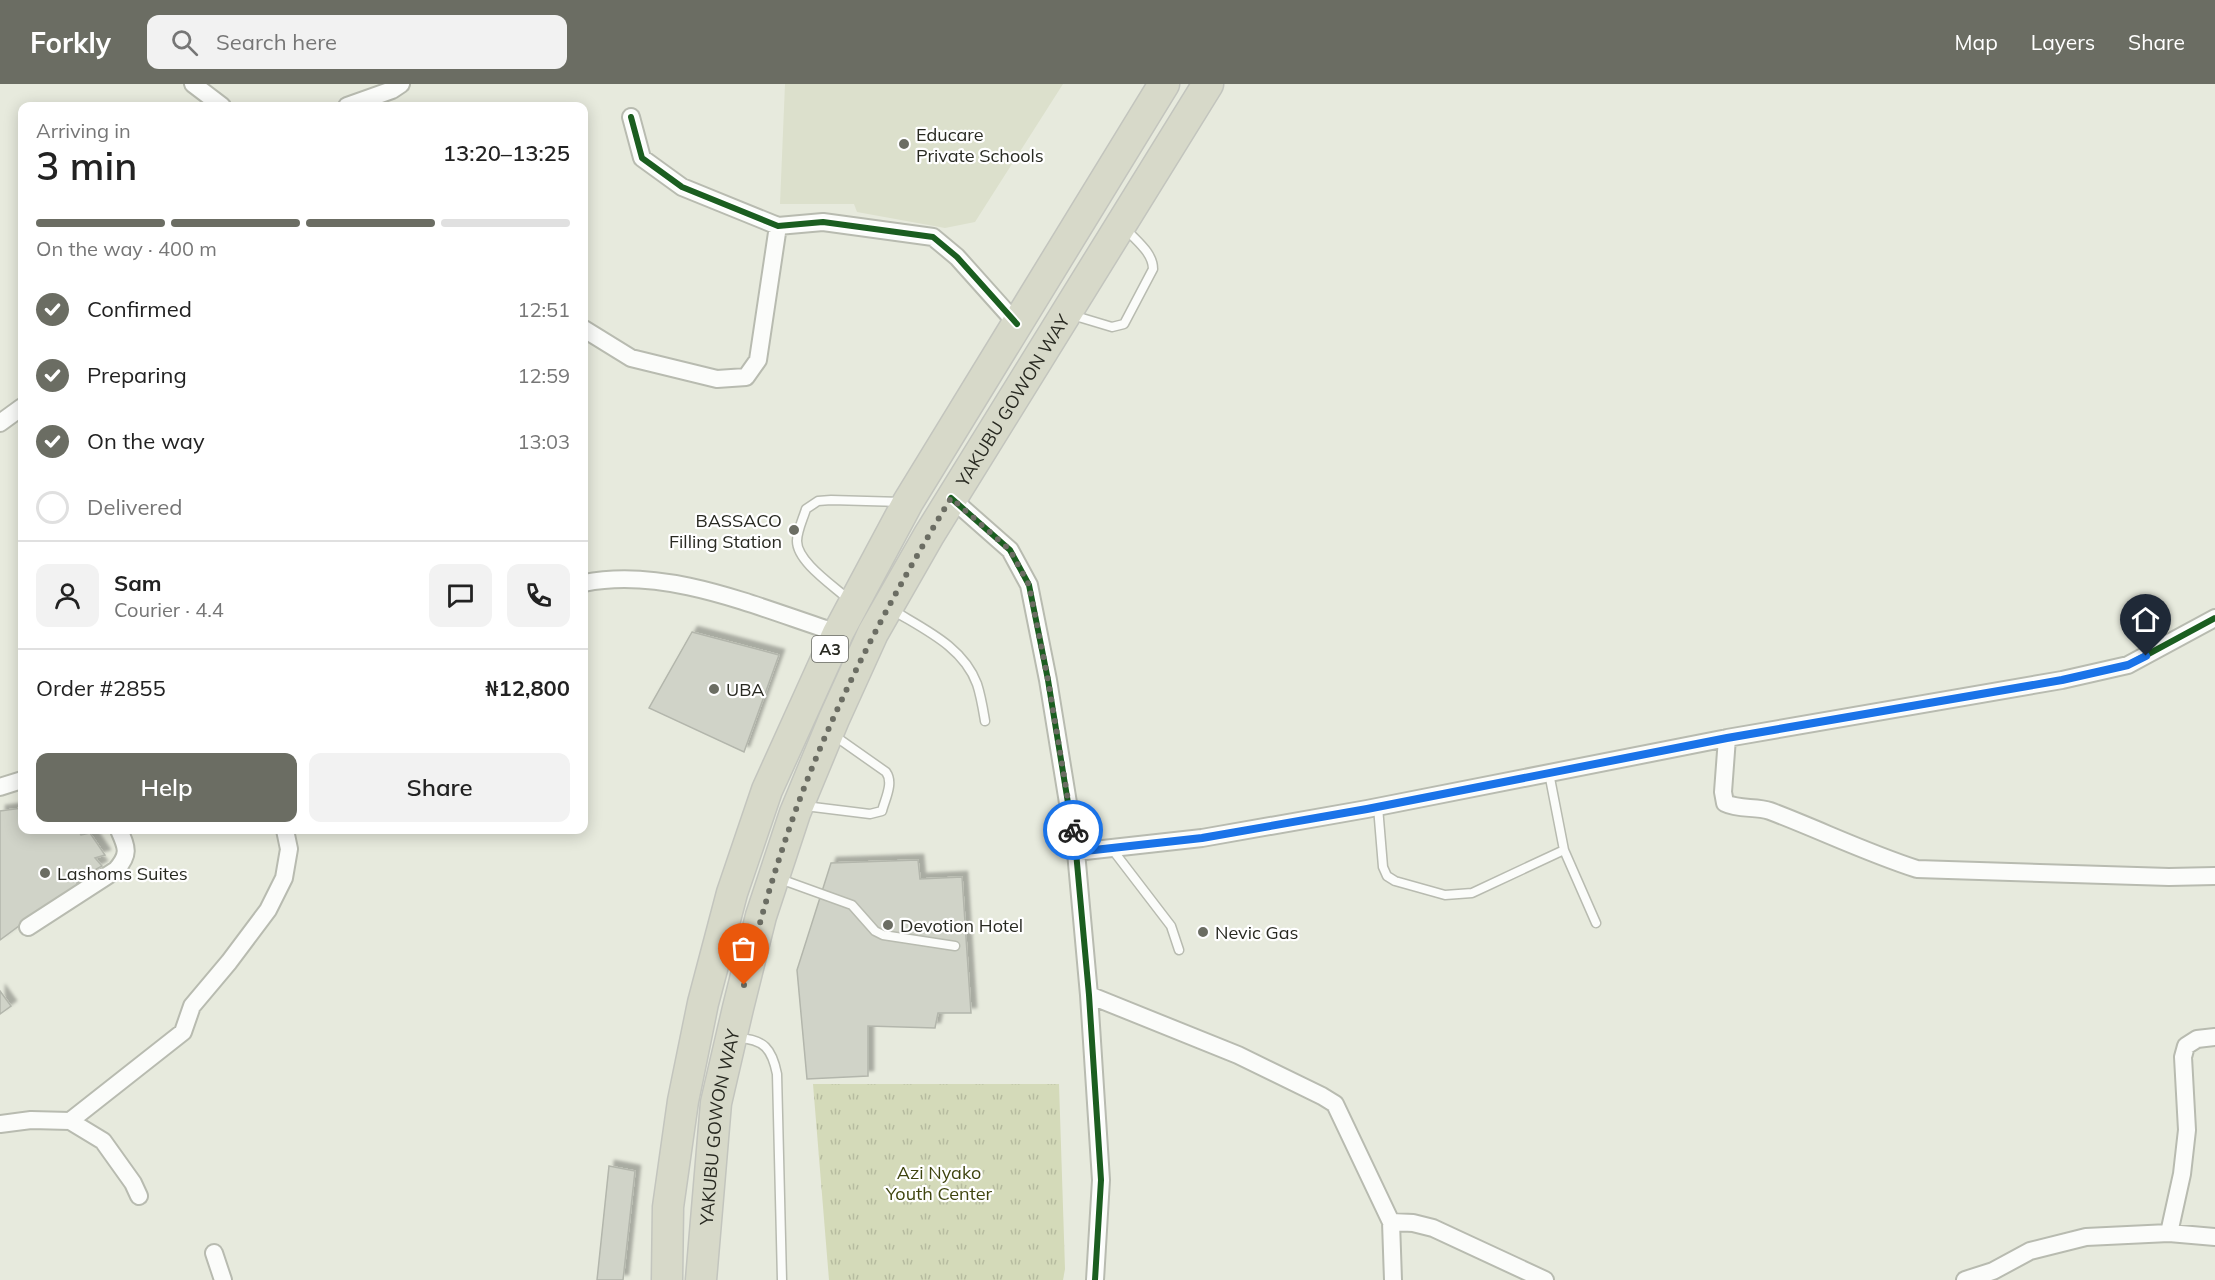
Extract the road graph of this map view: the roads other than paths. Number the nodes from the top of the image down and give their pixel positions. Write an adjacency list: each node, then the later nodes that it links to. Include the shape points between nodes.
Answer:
1 (193, 84): 5 (street)
2 (401, 84): 6 (street)
3 (1164, 84): 11 (highway, YAKUBU GOWON WAY / A3)
4 (1208, 84): 8 (highway, YAKUBU GOWON WAY / A3)
5 (217, 102)
6 (358, 102)
7 (632, 117): 9 (street, via 642,158 682,187)
8 (1121, 224): 10 (highway, YAKUBU GOWON WAY / A3); 10 (lane, via 1153,261 1124,324 1112,327)
9 (778, 226): 11 (street, via 823,222 933,237 957,257); 12 (street, via 758,360 746,377 717,379 632,358)
10 (1066, 313): 15 (highway, YAKUBU GOWON WAY / A3)
11 (1017, 324): 16 (highway, YAKUBU GOWON WAY / A3)
12 (588, 331)
13 (18, 409): 14 (street)
14 (0, 423)
15 (951, 498): 19 (highway, YAKUBU GOWON WAY / A3); 34 (street, via 1010,550 1029,585)
16 (908, 502): 18 (highway, YAKUBU GOWON WAY / A3); 18 (lane, via 831,500 818,501 806,509 797,540 803,559)
17 (588, 583): 21 (street, via 659,581)
18 (853, 603): 21 (highway, YAKUBU GOWON WAY / A3)
19 (888, 607): 22 (lane, via 951,646 977,684); 23 (highway, YAKUBU GOWON WAY / A3)
20 (2215, 618): 24 (street, via 2128,665)
21 (838, 633): 44 (highway, YAKUBU GOWON WAY / A3, via 767,790 732,893)
22 (986, 721)
23 (829, 731): 28 (highway, YAKUBU GOWON WAY / A3); 28 (lane, via 890,777 882,811 870,814)
24 (1727, 738): 25 (street); 35 (street, via 1725,803 1768,810 1878,857 1917,869 2169,878)
25 (1549, 773): 29 (street); 33 (lane)
26 (18, 781): 27 (street)
27 (0, 787)
28 (798, 805): 36 (highway, YAKUBU GOWON WAY / A3)
29 (1378, 807): 32 (street, via 1202,838); 33 (lane, via 1387,876 1445,895 1472,893)
30 (121, 834): 38 (street, via 127,847 116,870)
31 (286, 834): 45 (street, via 289,849 284,878 268,910 192,1006 183,1032)
32 (1112, 848): 34 (street); 40 (lane, via 1170,926)
33 (1564, 850): 37 (lane)
34 (1076, 852): 41 (street)
35 (2215, 876)
36 (774, 877): 39 (lane, via 852,905 884,936); 43 (highway, YAKUBU GOWON WAY / A3)
37 (1596, 923)
38 (28, 927)
39 (955, 946)
40 (1179, 950)
41 (1089, 995): 48 (street, via 1238,1055 1335,1104); 56 (street, via 1101,1180)
42 (2215, 1037): 49 (street, via 2197,1039 2186,1046 2183,1057 2187,1130)
43 (728, 1052): 44 (highway); 54 (highway, YAKUBU GOWON WAY / A3, via 716,1103); 55 (lane, via 750,1039 773,1055 779,1126)
44 (692, 1056): 53 (highway, YAKUBU GOWON WAY / A3, via 668,1206)
45 (70, 1122): 46 (street, via 31,1120); 47 (street, via 103,1141)
46 (0, 1124)
47 (139, 1196)
48 (1391, 1222): 57 (street); 58 (street, via 1433,1228)
49 (2169, 1233): 50 (street); 59 (street, via 2086,1237 2030,1251 1993,1271)
50 (2215, 1237)
51 (214, 1253): 52 (street)
52 (223, 1280)
53 (667, 1280)
54 (701, 1280)
55 (782, 1280)
56 (1095, 1280)
57 (1394, 1280)
58 (1545, 1280)
59 (1965, 1280)

